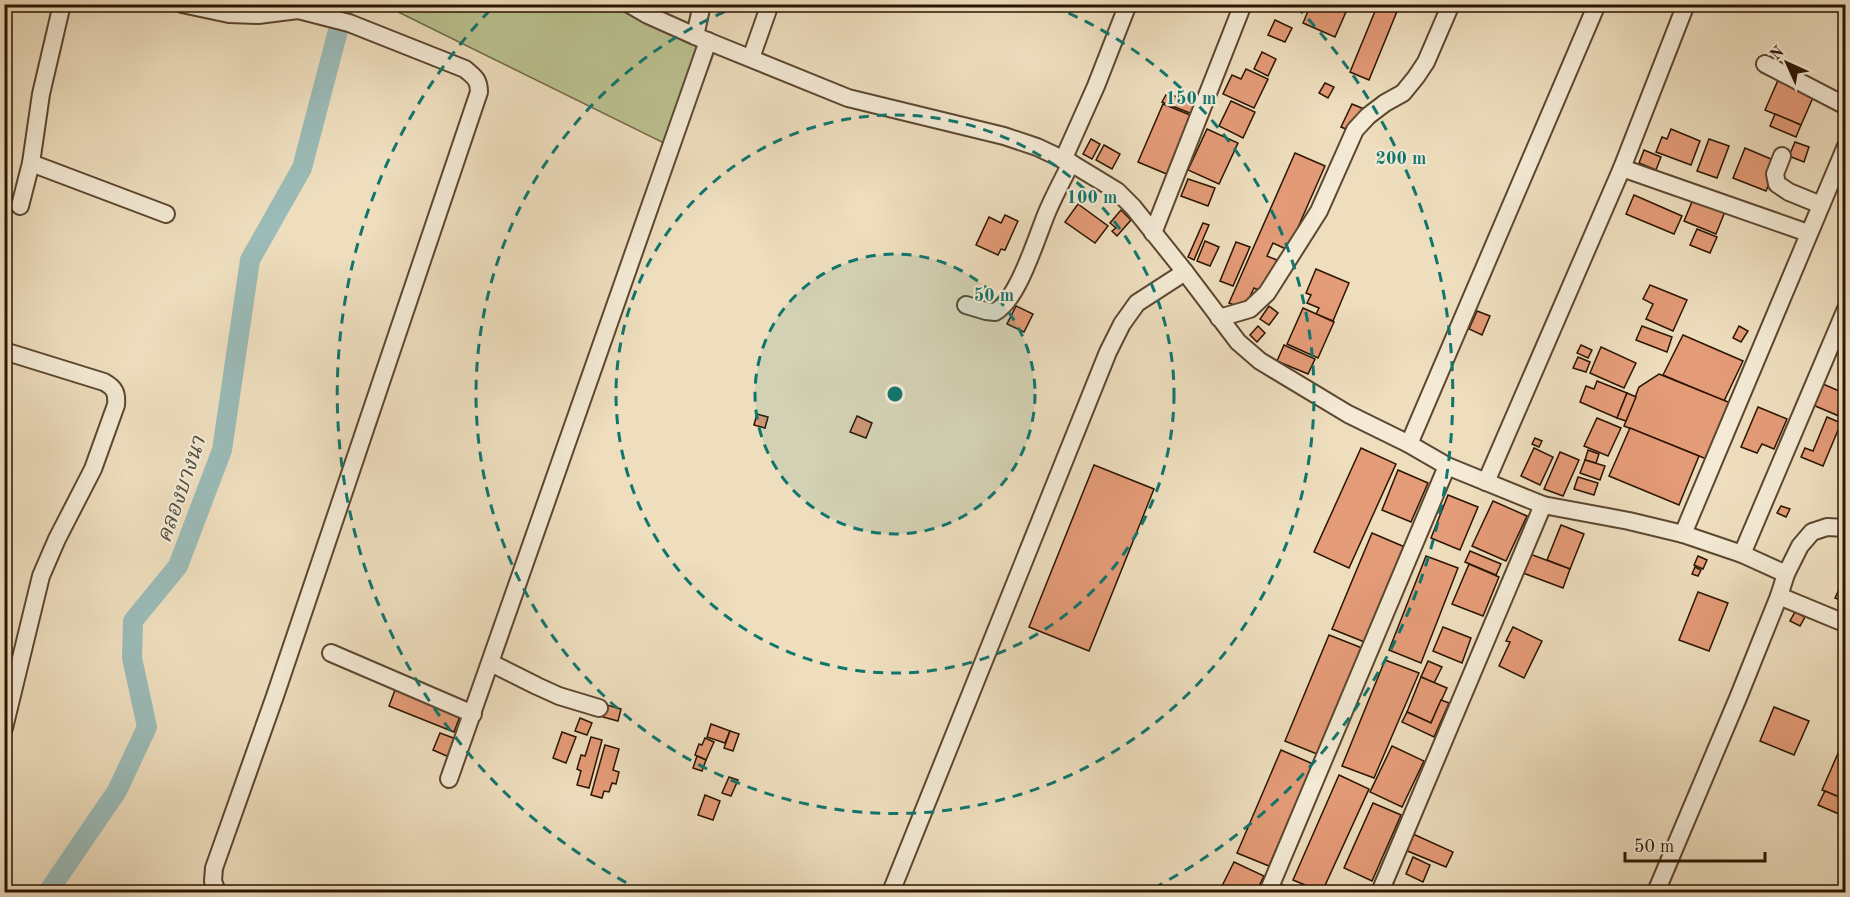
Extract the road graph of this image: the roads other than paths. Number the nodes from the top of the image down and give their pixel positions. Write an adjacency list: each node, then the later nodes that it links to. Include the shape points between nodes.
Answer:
1 (62, 4): 18 (street, via 41,94)
2 (182, 4): 46 (street, via 229,14 258,15 298,9 349,23 465,69 479,84 271,707 218,853 213,881)
3 (629, 4): 11 (street)
4 (702, 4): 11 (street)
5 (770, 4): 12 (street)
6 (1128, 4): 17 (street)
7 (1243, 4): 23 (street)
8 (1451, 4): 28 (street, via 1416,77 1355,130 1319,211 1267,293 1250,309)
9 (1597, 4): 30 (street)
10 (1686, 4): 19 (street)
11 (701, 39): 12 (street); 41 (street)
12 (752, 58): 17 (street, via 848,98 1004,136)
13 (1765, 64): 14 (street)
14 (1845, 106)
15 (1845, 146): 20 (street)
16 (1782, 156): 20 (street, via 1775,174 1777,184)
17 (1067, 162): 23 (street, via 1117,191); 26 (street, via 1007,302 995,312)
18 (31, 163): 21 (street); 22 (street)
19 (1622, 168): 24 (street); 32 (street)
20 (1821, 205): 24 (street)
21 (20, 206)
22 (166, 214)
23 (1153, 233): 25 (street)
24 (1808, 233): 35 (street)
25 (1185, 272): 28 (street); 47 (street, via 1137,303 1108,352)
26 (966, 305)
27 (1845, 309): 36 (street)
28 (1219, 318): 30 (street, via 1238,342 1260,360 1348,414)
29 (4, 351): 44 (street, via 104,382 117,396 93,470 41,576)
30 (1409, 444): 31 (street)
31 (1447, 466): 32 (street); 48 (street)
32 (1486, 482): 33 (street)
33 (1543, 505): 35 (street); 49 (street)
34 (1845, 528): 37 (street, via 1827,527 1812,532)
35 (1683, 534): 36 (street)
36 (1742, 555): 37 (street)
37 (1786, 574): 38 (street)
38 (1779, 596): 39 (street); 50 (street)
39 (1842, 622)
40 (331, 653): 43 (street)
41 (491, 663): 42 (street, via 558,696); 43 (street)
42 (599, 708)
43 (473, 714): 45 (street)
44 (4, 728)
45 (449, 779)
46 (217, 892)
47 (891, 892)
48 (1268, 892)
49 (1380, 892)
50 (1656, 892)

